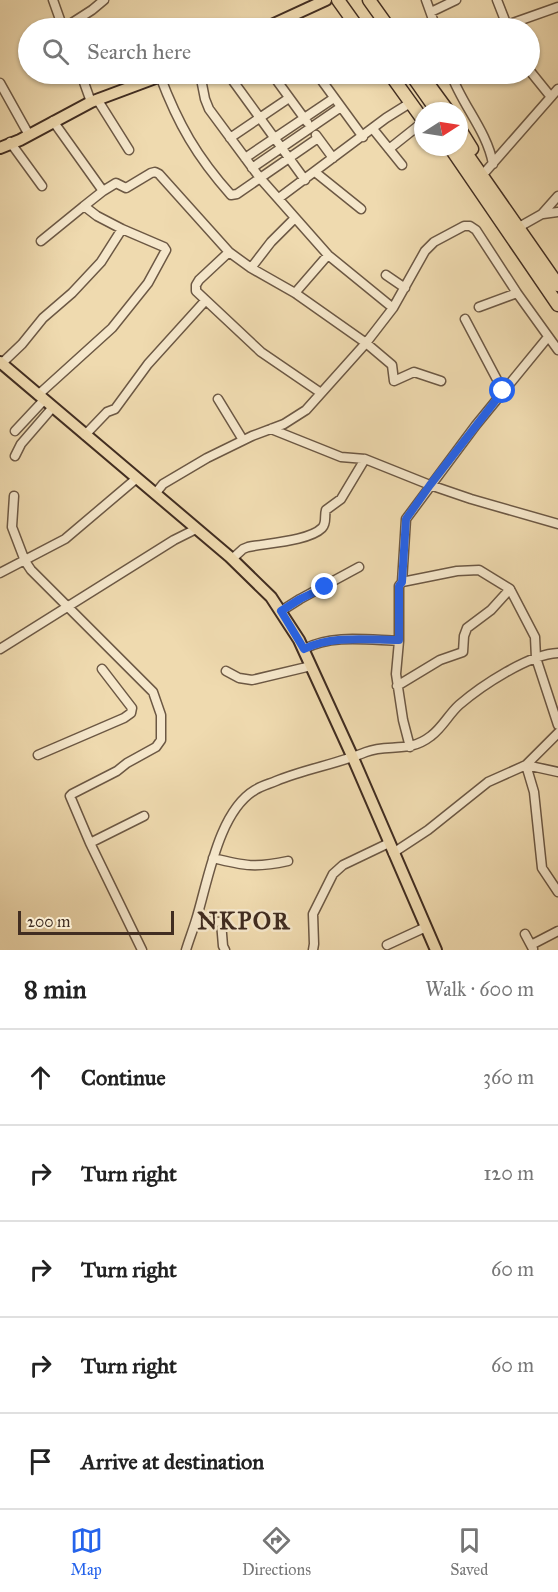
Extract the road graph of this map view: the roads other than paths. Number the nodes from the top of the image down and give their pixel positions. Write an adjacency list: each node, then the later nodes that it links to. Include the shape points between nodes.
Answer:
1 (53, 0): 13 (street)
2 (104, 0): 14 (street)
3 (326, 0): 15 (main road)
4 (338, 0): 16 (highway)
5 (347, 0): 17 (highway)
6 (360, 0): 18 (highway)
7 (369, 0): 19 (highway)
8 (426, 0): 12 (street)
9 (456, 0): 12 (street)
10 (497, 0): 21 (street)
11 (558, 7): 22 (street)
12 (431, 12): 20 (street)
13 (60, 18)
14 (80, 18)
15 (294, 18)
16 (351, 18)
17 (360, 18)
18 (373, 18)
19 (382, 18)
20 (433, 18)
21 (504, 18)
22 (530, 18)
23 (0, 83): 54 (street)
24 (540, 83): 38 (street)
25 (86, 84): 41 (street)
26 (138, 84): 41 (main road)
27 (166, 84): 74 (street, via 182,128 197,154 231,195)
28 (202, 84): 56 (street, via 205,99)
29 (235, 84): 48 (street)
30 (280, 84): 39 (street)
31 (324, 84): 40 (street)
32 (397, 84): 45 (highway)
33 (405, 84): 42 (highway)
34 (418, 84): 43 (highway)
35 (428, 84): 44 (highway)
36 (455, 84): 72 (street, via 486,140)
37 (558, 89): 38 (street)
38 (551, 97): 72 (street)
39 (290, 98): 48 (street); 49 (street)
40 (334, 98): 46 (street); 49 (street)
41 (94, 100): 50 (main road); 63 (street)
42 (418, 102)
43 (431, 102)
44 (441, 102)
45 (411, 103): 47 (highway); 53 (street)
46 (341, 107): 51 (street); 55 (street)
47 (414, 108)
48 (260, 118): 56 (street); 57 (street)
49 (304, 118): 51 (street); 57 (street)
50 (53, 121): 54 (main road); 77 (street)
51 (311, 128): 58 (street); 61 (street)
52 (414, 128): 62 (street)
53 (373, 129): 55 (street); 62 (street)
54 (29, 135): 60 (main road)
55 (363, 137): 69 (street)
56 (230, 138): 67 (street)
57 (274, 138): 61 (street); 67 (street)
58 (318, 138): 68 (street); 69 (street)
59 (468, 140): 72 (highway)
60 (5, 145): 76 (street)
61 (282, 148): 68 (street); 71 (street)
62 (389, 149): 70 (street)
63 (129, 150)
64 (451, 156): 86 (highway)
65 (457, 156): 86 (highway)
66 (468, 156): 86 (highway)
67 (245, 158): 71 (street)
68 (288, 158): 74 (street); 75 (street)
69 (333, 158): 73 (street)
70 (402, 165)
71 (252, 168): 74 (street)
72 (489, 168): 86 (highway)
73 (315, 172): 75 (street); 81 (street)
74 (260, 178): 79 (street)
75 (305, 180): 79 (street)
76 (42, 186)
77 (103, 191): 80 (street); 88 (street, via 116,183 126,188 155,172)
78 (558, 196): 83 (street)
79 (279, 198): 84 (street)
80 (84, 206): 85 (street); 87 (street)
81 (361, 209)
82 (558, 212): 83 (street)
83 (542, 214): 86 (street)
84 (295, 218): 89 (street); 90 (street)
85 (122, 229): 104 (street, via 101,262); 108 (street, via 164,247 165,254 148,283 112,328)
86 (518, 233): 92 (highway); 97 (highway)
87 (41, 241)
88 (229, 252): 90 (street); 96 (street, via 196,285 196,291)
89 (328, 255): 94 (street); 99 (street)
90 (251, 268): 94 (street)
91 (386, 275): 93 (street)
92 (558, 285)
93 (405, 288): 95 (street, via 420,258 434,242 470,226); 99 (street)
94 (296, 293): 102 (street)
95 (517, 293): 98 (street); 101 (street)
96 (206, 301): 107 (street, via 261,352); 113 (street, via 148,364 116,409 107,412)
97 (558, 305)
98 (479, 307)
99 (393, 308): 102 (street)
100 (465, 319): 106 (street)
101 (548, 337): 103 (street); 106 (street)
102 (366, 343): 105 (street, via 392,365 394,381 414,372); 107 (street)
103 (558, 350)
104 (1, 363): 108 (main road)
105 (441, 381)
106 (503, 391): 118 (street)
107 (321, 393): 111 (street, via 306,410)
108 (41, 397): 110 (main road); 112 (street)
109 (218, 399): 114 (street)
110 (53, 407): 113 (main road); 115 (street)
111 (271, 429): 114 (street); 116 (street, via 341,457)
112 (15, 431)
113 (85, 435): 117 (main road)
114 (243, 440): 119 (street, via 183,471)
115 (15, 456)
116 (365, 459): 118 (street); 123 (street, via 341,499 326,510 321,529 298,538 249,546)
117 (137, 478): 119 (main road); 124 (street, via 65,539)
118 (430, 485): 121 (street); 127 (street, via 406,519)
119 (155, 494): 122 (main road)
120 (14, 496): 124 (street, via 12,527)
121 (558, 524)
122 (196, 529): 123 (main road); 129 (street)
123 (232, 559): 130 (main road)
124 (25, 561): 126 (street); 129 (street)
125 (359, 567): 130 (street)
126 (0, 573)
127 (402, 582): 128 (street, via 479,570); 131 (street)
128 (510, 589): 135 (street, via 535,637); 139 (street, via 467,628 463,652 440,660)
129 (67, 606): 132 (street); 148 (street, via 153,692 161,715 161,740 156,747 70,796)
130 (281, 611): 133 (main road)
131 (399, 640): 133 (street, via 344,639); 139 (street)
132 (0, 649)
133 (304, 649): 136 (main road)
134 (558, 653): 135 (street)
135 (536, 658): 140 (street); 142 (street, via 483,688 458,706 431,736)
136 (311, 666): 138 (street, via 252,680); 144 (main road)
137 (102, 669): 143 (street, via 132,708 131,713)
138 (226, 672)
139 (397, 686): 142 (street)
140 (558, 725)
141 (558, 733): 145 (street)
142 (410, 747): 144 (street, via 369,751)
143 (38, 755)
144 (353, 758): 149 (main road); 150 (street, via 296,773 255,790 239,804)
145 (526, 765): 146 (street); 149 (street, via 488,782 428,830); 152 (street, via 534,792 542,868)
146 (558, 772)
147 (144, 816): 148 (street)
148 (90, 843): 159 (street)
149 (391, 848): 154 (main road); 162 (street, via 343,865 333,874 313,914)
150 (213, 858): 151 (street, via 248,867); 153 (street)
151 (288, 861)
152 (558, 892)
153 (196, 921): 160 (street); 161 (street, via 221,922)
154 (426, 927): 157 (street); 163 (main road)
155 (558, 931): 158 (street)
156 (525, 934): 158 (street)
157 (387, 945)
158 (532, 947)
159 (142, 950)
160 (186, 950)
161 (225, 950)
162 (313, 950)
163 (436, 950)

